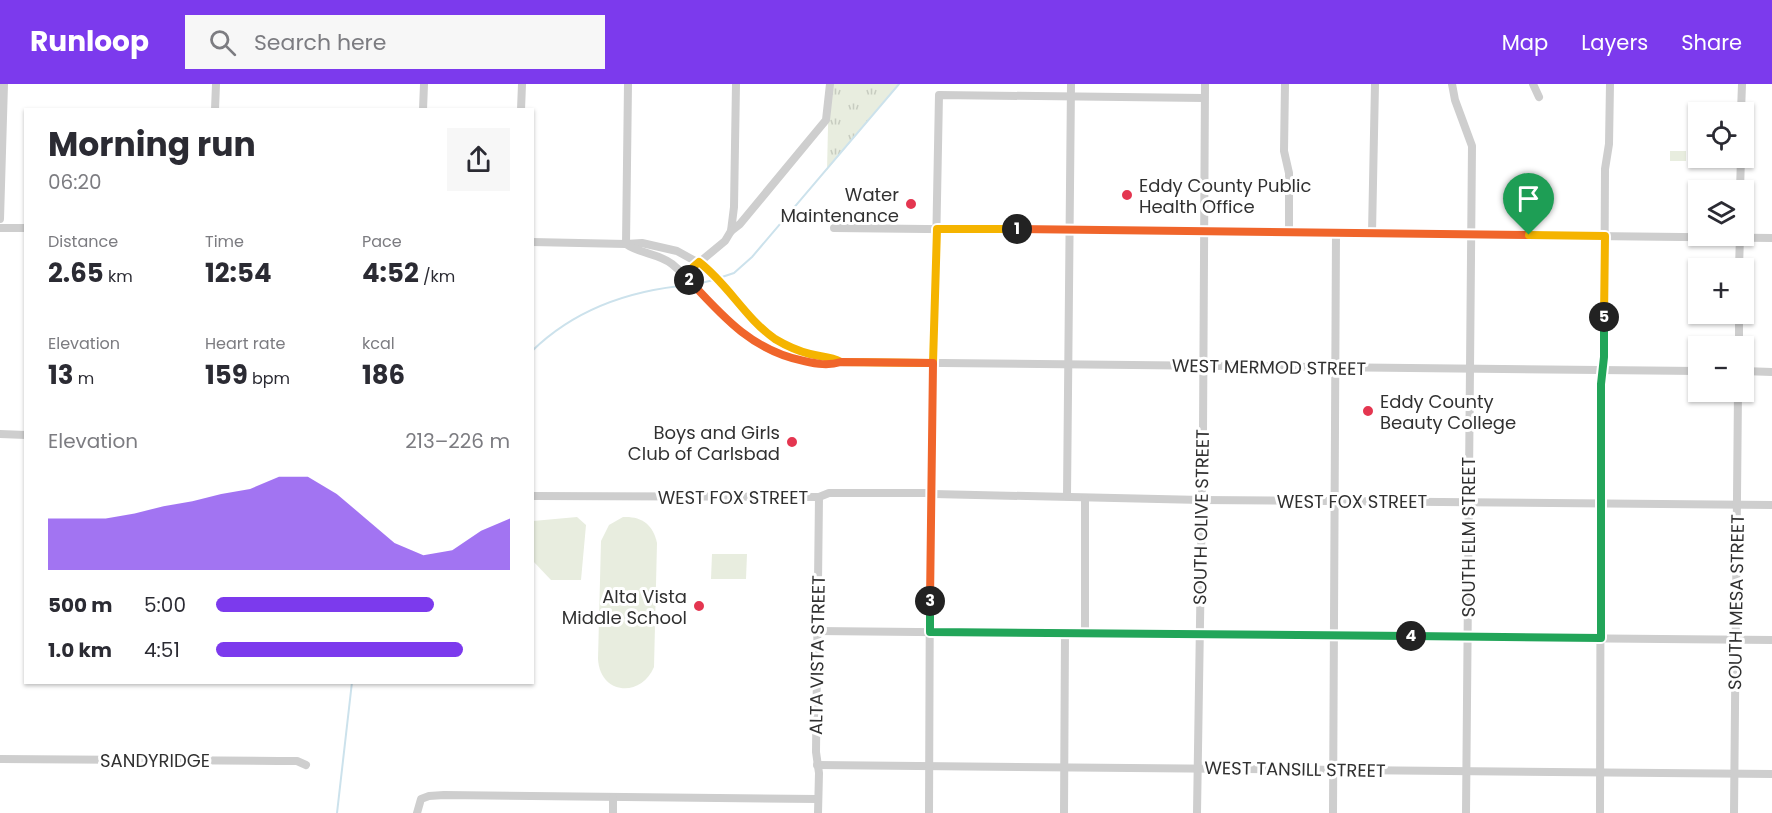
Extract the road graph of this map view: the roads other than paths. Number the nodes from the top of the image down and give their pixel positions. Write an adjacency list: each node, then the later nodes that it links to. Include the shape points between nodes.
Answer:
1 (4, 84): 23 (street)
2 (216, 84): 20 (street)
3 (424, 84): 21 (street)
4 (522, 84): 22 (street)
5 (628, 84): 41 (street)
6 (736, 84): 30 (street)
7 (830, 84): 30 (street, via 826,120)
8 (1071, 84): 16 (street)
9 (1205, 84): 18 (street, SOUTH OLIVE STREET)
10 (1285, 84): 32 (street)
11 (1375, 84): 34 (street)
12 (1452, 84): 35 (street, SOUTH ELM STREET, via 1472,146)
13 (1533, 84): 17 (street)
14 (1610, 84): 36 (street)
15 (1742, 84): 19 (street)
16 (1071, 96): 18 (street); 28 (street, via 939,96); 29 (street)
17 (1539, 97)
18 (1204, 98): 31 (street, SOUTH OLIVE STREET)
19 (1742, 102)
20 (215, 108)
21 (423, 108)
22 (521, 108)
23 (2, 114): 24 (street)
24 (0, 219)
25 (0, 228): 26 (street)
26 (24, 228)
27 (834, 228): 28 (street)
28 (937, 229): 29 (street); 45 (street)
29 (1069, 230): 31 (street); 46 (street)
30 (731, 231): 42 (street)
31 (1203, 232): 32 (street); 47 (street, SOUTH OLIVE STREET)
32 (1289, 233): 33 (street)
33 (1336, 233): 34 (street); 48 (street)
34 (1372, 233): 35 (street)
35 (1472, 234): 36 (street); 49 (street, SOUTH ELM STREET)
36 (1605, 236): 37 (street); 50 (street)
37 (1688, 236)
38 (1754, 237): 39 (street)
39 (1772, 238)
40 (534, 242): 41 (street)
41 (626, 244): 42 (street, via 658,245); 43 (street, via 665,259)
42 (702, 265): 43 (street); 44 (street, via 777,340)
43 (684, 275): 44 (street, via 727,321 762,346 789,358 831,365)
44 (841, 362): 45 (street, WEST MERMOD STREET)
45 (933, 363): 46 (street, WEST MERMOD STREET); 57 (street)
46 (1067, 365): 47 (street, WEST MERMOD STREET); 59 (street)
47 (1203, 366): 48 (street, WEST MERMOD STREET); 62 (street, SOUTH OLIVE STREET)
48 (1336, 367): 49 (street, WEST MERMOD STREET); 63 (street)
49 (1470, 369): 50 (street, WEST MERMOD STREET); 64 (street, SOUTH ELM STREET)
50 (1602, 370): 51 (street, WEST MERMOD STREET); 65 (street)
51 (1688, 371)
52 (1754, 371): 53 (street)
53 (1772, 372)
54 (1738, 402): 66 (street, SOUTH MESA STREET)
55 (0, 434): 56 (street)
56 (24, 435)
57 (933, 494): 59 (street, WEST FOX STREET); 60 (street, WEST FOX STREET, via 829,493); 69 (street)
58 (534, 496): 60 (street, WEST FOX STREET)
59 (1067, 496): 61 (street, WEST FOX STREET)
60 (819, 497): 68 (street, ALTA VISTA STREET)
61 (1085, 498): 62 (street, WEST FOX STREET); 71 (street)
62 (1202, 500): 63 (street, WEST FOX STREET); 72 (street, SOUTH OLIVE STREET)
63 (1334, 501): 64 (street, WEST FOX STREET); 73 (street)
64 (1469, 502): 65 (street, WEST FOX STREET); 74 (street, SOUTH ELM STREET)
65 (1601, 504): 66 (street, WEST FOX STREET); 75 (street)
66 (1737, 505): 67 (street, WEST FOX STREET); 76 (street, SOUTH MESA STREET)
67 (1772, 505)
68 (817, 631): 69 (street); 80 (street, ALTA VISTA STREET)
69 (930, 632): 70 (street); 81 (street)
70 (1065, 633): 71 (street); 82 (street)
71 (1085, 633): 72 (street)
72 (1200, 634): 73 (street); 83 (street, SOUTH OLIVE STREET)
73 (1334, 636): 74 (street); 84 (street)
74 (1468, 636): 75 (street); 85 (street, SOUTH ELM STREET)
75 (1601, 638): 76 (street); 86 (street)
76 (1736, 639): 77 (street); 87 (street, SOUTH MESA STREET)
77 (1772, 640)
78 (1, 759): 79 (street, SANDYRIDGE, via 288,761)
79 (306, 765)
80 (817, 765): 81 (street, WEST TANSILL STREET); 90 (street, ALTA VISTA STREET)
81 (930, 765): 82 (street, WEST TANSILL STREET); 94 (street)
82 (1064, 767): 83 (street, WEST TANSILL STREET); 95 (street)
83 (1197, 768): 84 (street, WEST TANSILL STREET); 96 (street, SOUTH OLIVE STREET)
84 (1332, 769): 85 (street, WEST TANSILL STREET); 97 (street)
85 (1467, 771): 86 (street, WEST TANSILL STREET); 98 (street, SOUTH ELM STREET)
86 (1600, 772): 87 (street, WEST TANSILL STREET); 99 (street)
87 (1734, 774): 88 (street, WEST TANSILL STREET); 100 (street, SOUTH MESA STREET)
88 (1772, 774)
89 (613, 798): 90 (street); 91 (street, via 429,796 421,799); 92 (street)
90 (818, 799): 93 (street, ALTA VISTA STREET)
91 (417, 813)
92 (613, 813)
93 (818, 813)
94 (929, 813)
95 (1064, 813)
96 (1197, 813)
97 (1333, 813)
98 (1466, 813)
99 (1600, 813)
100 (1734, 813)

